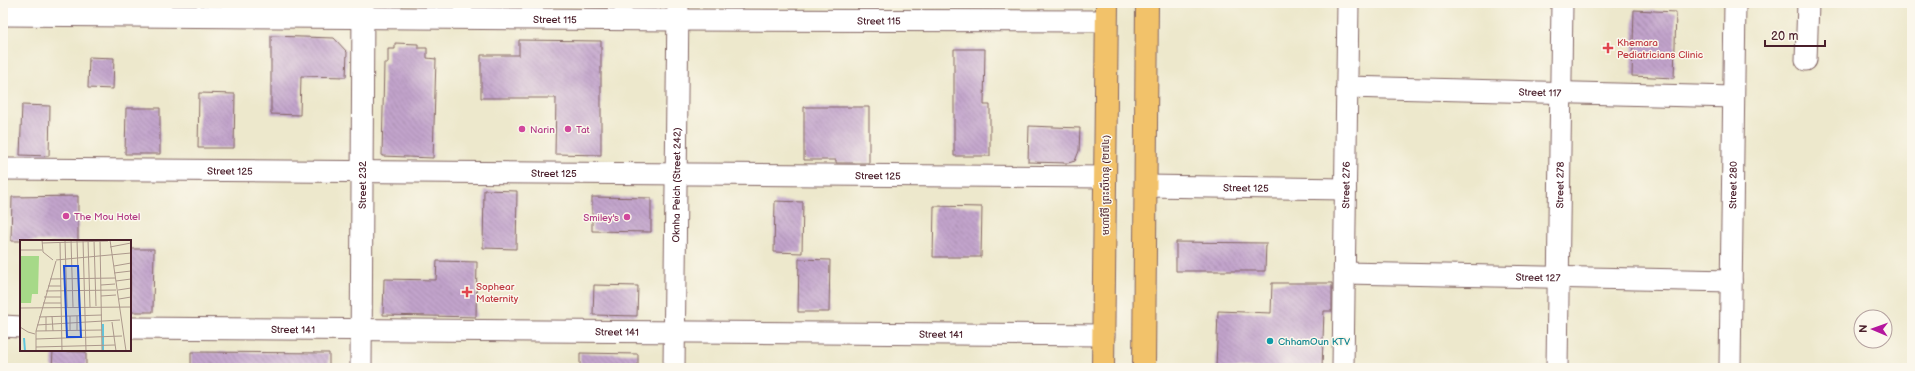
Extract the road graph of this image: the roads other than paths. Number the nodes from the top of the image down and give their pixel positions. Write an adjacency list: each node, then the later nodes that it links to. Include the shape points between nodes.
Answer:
1 (1147, 3): 18 (main road)
2 (1348, 3): 11 (street, Street 276)
3 (1562, 3): 12 (street, Street 278)
4 (1735, 3): 13 (street, Street 280)
5 (1808, 3): 10 (street)
6 (363, 10): 7 (street, Street 115); 9 (street, Street 115); 15 (street, Street 232)
7 (678, 12): 8 (street, Street 115); 16 (street, Oknha Peich (Street 242))
8 (1106, 12): 17 (main road, មហាវិថី ព្រះសីហនុ (២៧៤))
9 (3, 15)
10 (1806, 60)
11 (1347, 87): 12 (street, Street 117); 19 (street, Street 276)
12 (1561, 92): 13 (street, Street 117); 21 (street, Street 278)
13 (1734, 97): 22 (street, Street 280)
14 (3, 169): 15 (street, Street 125)
15 (362, 171): 16 (street, Street 125); 26 (street, Street 232)
16 (676, 174): 17 (street, Street 125); 27 (street, Oknha Peich (Street 242))
17 (1105, 176): 28 (main road, មហាវិថី ព្រះសីហនុ (២៧៤))
18 (1146, 186): 19 (street, Street 125); 32 (main road)
19 (1346, 188): 20 (street, Street 276)
20 (1344, 273): 21 (street, Street 127); 33 (street, Street 276)
21 (1558, 277): 22 (street, Street 127); 34 (street, Street 278)
22 (1731, 281): 35 (street, Street 280)
23 (3, 326): 24 (street)
24 (20, 326)
25 (131, 328): 26 (street, Street 141)
26 (361, 330): 27 (street, Street 141); 29 (street, Street 232)
27 (674, 332): 28 (street, Street 141); 30 (street, Oknha Peich (Street 242))
28 (1104, 335): 31 (main road, មហាវិថី ព្រះសីហនុ (២៧៤))
29 (361, 368)
30 (674, 368)
31 (1104, 368)
32 (1144, 368)
33 (1343, 368)
34 (1557, 368)
35 (1730, 368)

